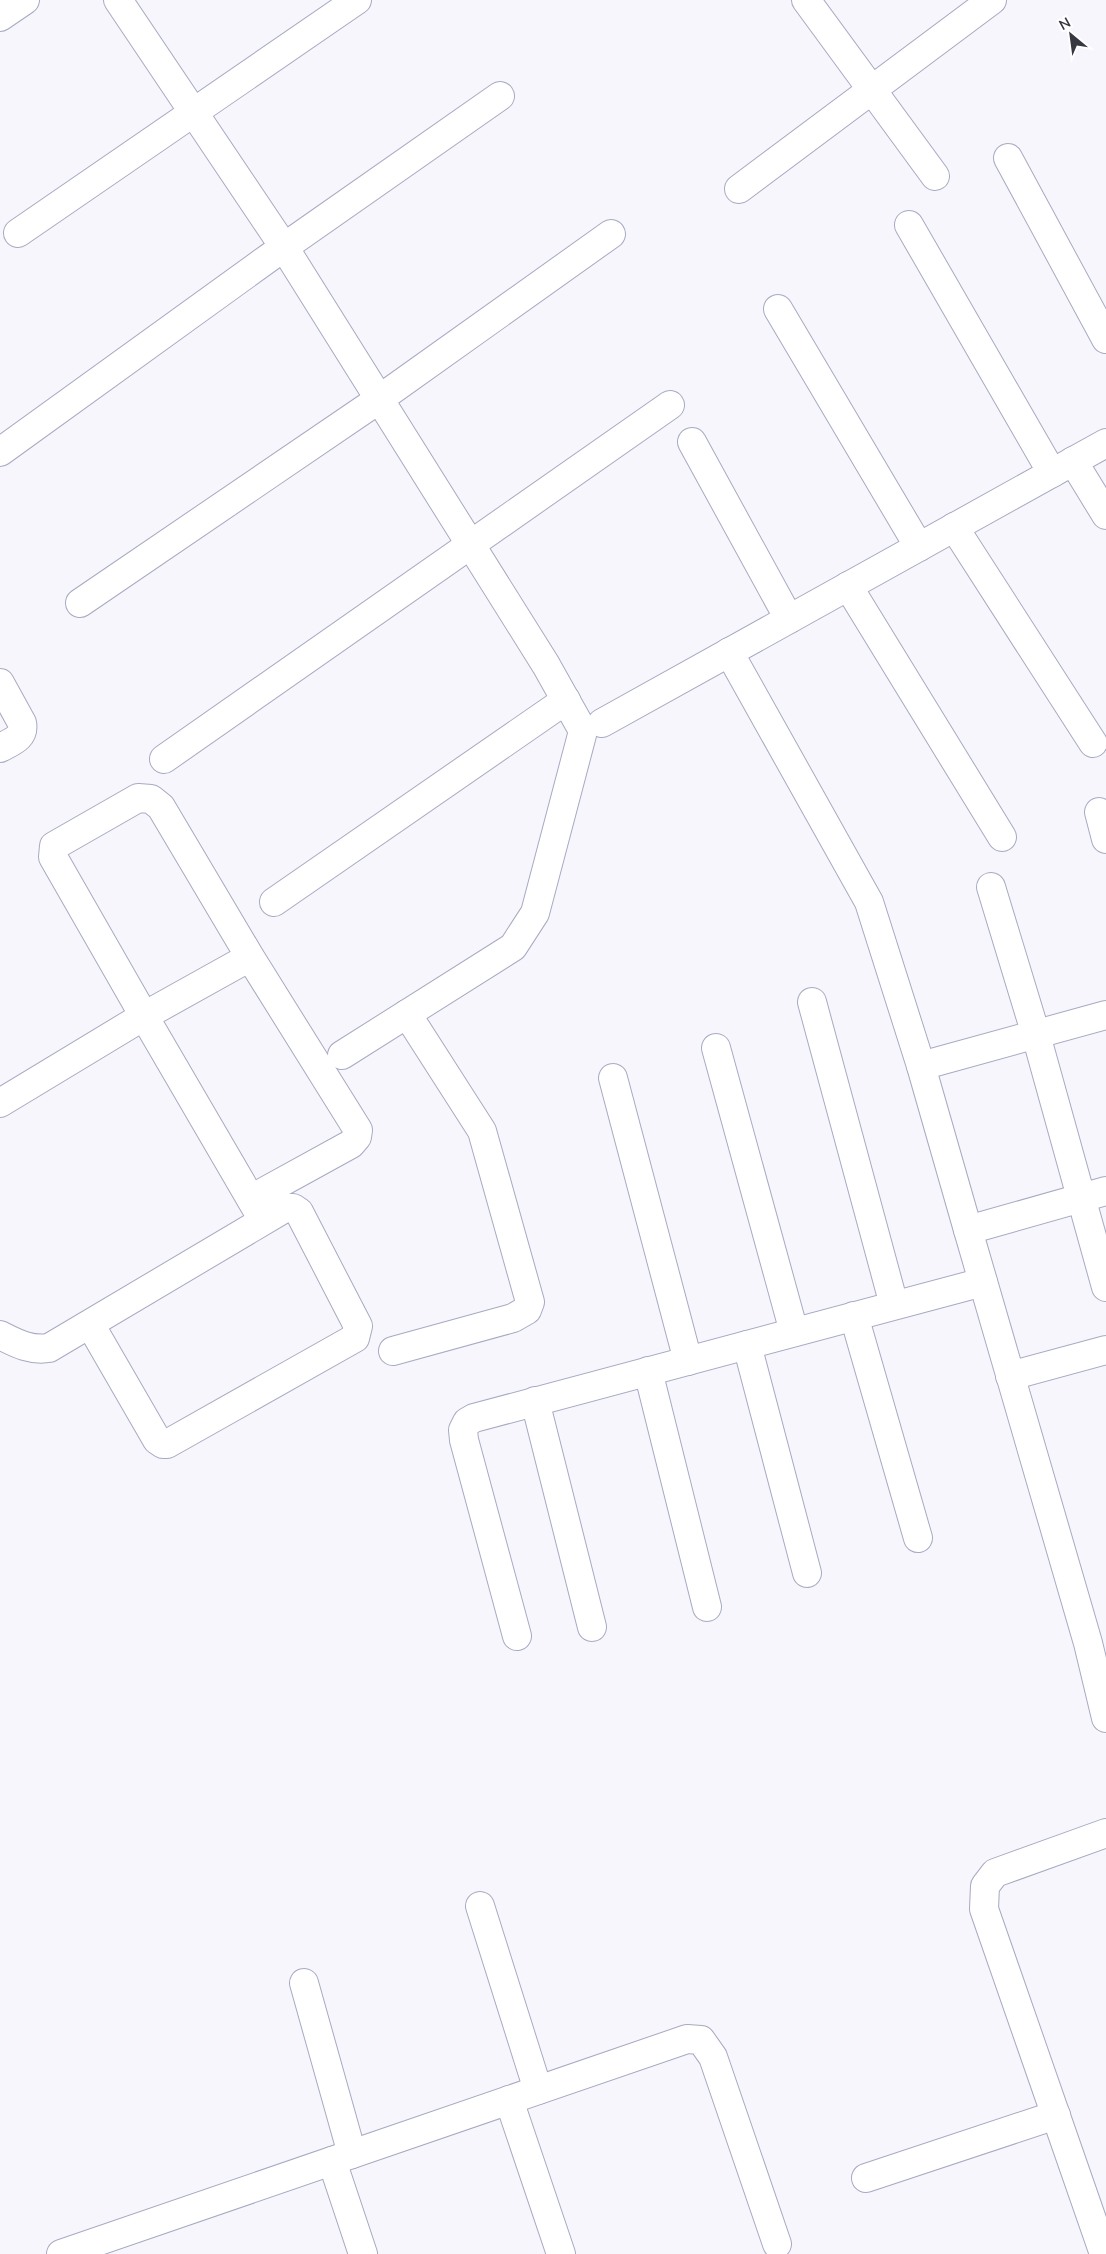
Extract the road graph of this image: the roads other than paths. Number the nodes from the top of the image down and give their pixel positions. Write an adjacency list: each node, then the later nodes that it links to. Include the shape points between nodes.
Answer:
1 (25, 0): 6 (street)
2 (118, 0): 9 (street)
3 (357, 0): 9 (street)
4 (806, 0): 7 (street)
5 (992, 0): 7 (street)
6 (0, 17)
7 (872, 88): 11 (street); 12 (street)
8 (500, 96): 16 (street)
9 (194, 113): 14 (street); 16 (street)
10 (1008, 158): 18 (street)
11 (935, 176)
12 (739, 189)
13 (909, 226): 24 (street)
14 (18, 233)
15 (611, 234): 19 (street)
16 (284, 247): 19 (street); 23 (street)
17 (778, 309): 28 (street)
18 (1106, 339)
19 (378, 400): 27 (street); 30 (street)
20 (670, 405): 27 (street)
21 (692, 442): 31 (street)
22 (1106, 443): 24 (street)
23 (0, 452)
24 (1063, 467): 25 (street); 26 (street)
25 (1106, 515)
26 (954, 527): 28 (street); 36 (street)
27 (470, 546): 34 (street); 38 (street)
28 (919, 547): 29 (street)
29 (848, 586): 31 (street); 40 (street)
30 (80, 603)
31 (790, 618): 32 (street)
32 (729, 652): 35 (street); 52 (street, via 869,902)
33 (0, 682): 37 (street, via 24,730 21,736)
34 (566, 700): 43 (street); 46 (street, via 583,731 535,913 513,948)
35 (602, 723)
36 (1093, 743)
37 (0, 748)
38 (164, 759)
39 (1099, 812): 41 (street)
40 (1002, 837)
41 (1106, 839)
42 (990, 887): 49 (street)
43 (274, 902)
44 (250, 957): 48 (street); 48 (street, via 161,807 151,799 138,798 64,839 54,846 53,857); 56 (street, via 358,1130 358,1137 351,1144)
45 (812, 1002): 60 (street)
46 (407, 1014): 51 (street); 67 (street, via 482,1131 530,1302 527,1310 513,1318)
47 (1106, 1015): 49 (street)
48 (144, 1016): 54 (street); 56 (street)
49 (1036, 1035): 52 (street); 55 (street)
50 (716, 1048): 63 (street)
51 (342, 1055)
52 (921, 1066): 57 (street)
53 (613, 1078): 68 (street)
54 (0, 1103)
55 (1094, 1194): 57 (street); 59 (street)
56 (257, 1210): 62 (street); 62 (street, via 293,1208 299,1212 355,1317 358,1326 355,1338 163,1444 157,1440)
57 (968, 1230): 58 (street)
58 (983, 1282): 60 (street); 70 (street)
59 (1106, 1287)
60 (894, 1305): 61 (street)
61 (854, 1316): 63 (street); 72 (street)
62 (90, 1324): 64 (street, via 48,1348 38,1350)
63 (794, 1332): 65 (street)
64 (0, 1335)
65 (747, 1345): 68 (street); 73 (street)
66 (1106, 1350): 70 (street)
67 (393, 1351)
68 (688, 1361): 69 (street)
69 (648, 1372): 71 (street); 74 (street)
70 (1010, 1376): 77 (street)
71 (535, 1401): 75 (street); 76 (street, via 474,1418 463,1430)
72 (918, 1538)
73 (807, 1573)
74 (707, 1607)
75 (592, 1627)
76 (517, 1636)
77 (1097, 1641): 78 (street)
78 (1106, 1718)
79 (1106, 1832): 84 (street, via 994,1873 985,1886 984,1909)
80 (480, 1906): 82 (street)
81 (304, 1983): 85 (street)
82 (538, 2090): 83 (street); 87 (street, via 687,2039 701,2040 713,2057)
83 (509, 2100): 85 (street); 91 (street)
84 (1056, 2115): 86 (street); 88 (street)
85 (342, 2157): 89 (street); 90 (street)
86 (866, 2178)
87 (777, 2244)
88 (1102, 2253)
89 (61, 2254)
90 (363, 2254)
91 (561, 2254)

